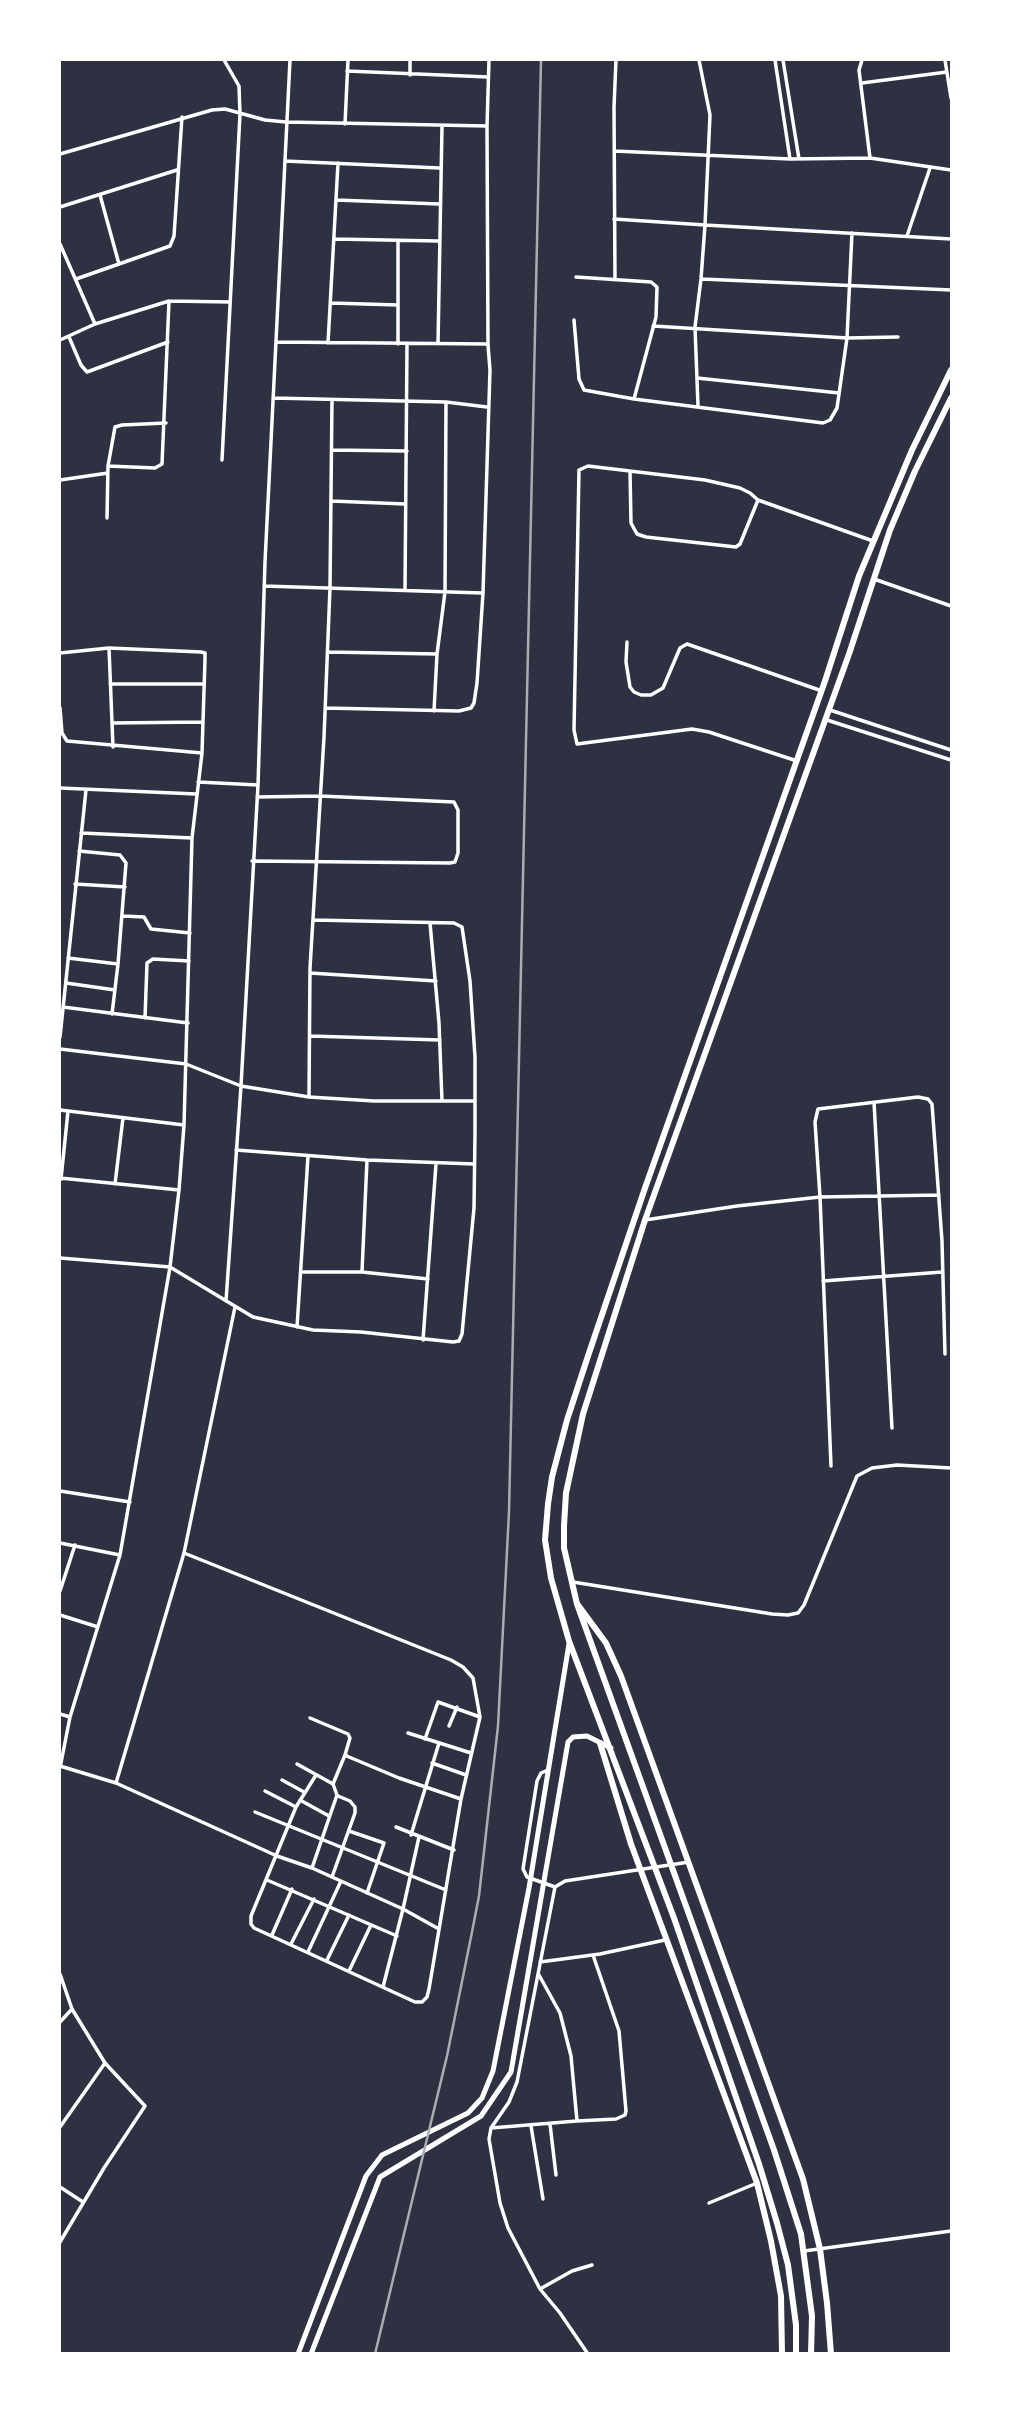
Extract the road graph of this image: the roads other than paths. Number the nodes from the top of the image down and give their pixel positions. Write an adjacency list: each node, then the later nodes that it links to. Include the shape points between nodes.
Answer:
1 (224, 60): 18 (street, via 239,86)
2 (290, 60): 20 (street)
3 (348, 60): 12 (street)
4 (410, 60): 14 (street)
5 (489, 60): 15 (street)
6 (616, 60): 24 (street)
7 (699, 60): 26 (street, via 710,115)
8 (775, 60): 28 (street)
9 (783, 60): 29 (street)
10 (862, 60): 16 (street)
11 (945, 60): 13 (street)
12 (347, 71): 14 (street); 21 (street)
13 (947, 72): 16 (street); 17 (street)
14 (410, 75): 15 (street)
15 (489, 77): 23 (street)
16 (862, 83): 27 (street)
17 (951, 98)
18 (240, 114): 19 (street, via 225,109); 20 (street); 57 (street)
19 (182, 117): 25 (street); 34 (street)
20 (286, 122): 21 (street); 30 (street)
21 (345, 124): 22 (street)
22 (442, 126): 23 (street); 32 (street)
23 (487, 126): 74 (street)
24 (614, 152): 26 (street); 40 (street)
25 (60, 154)
26 (709, 155): 28 (street); 41 (street)
27 (870, 158): 29 (street); 33 (street)
28 (790, 159): 29 (street)
29 (799, 159)
30 (285, 161): 31 (street); 69 (street)
31 (338, 163): 32 (street); 37 (street)
32 (439, 168): 38 (street)
33 (930, 168): 35 (street); 43 (street)
34 (177, 170): 36 (street); 49 (street, via 173,243)
35 (951, 170)
36 (100, 194): 39 (street); 49 (street)
37 (336, 200): 38 (street); 44 (street)
38 (439, 204): 47 (street)
39 (60, 206)
40 (614, 219): 41 (street); 53 (street)
41 (705, 225): 42 (street); 52 (street)
42 (852, 233): 43 (street); 54 (street)
43 (907, 236): 45 (street)
44 (334, 239): 46 (street); 58 (street)
45 (951, 239)
46 (398, 241): 47 (street); 59 (street)
47 (438, 241): 73 (street)
48 (60, 244): 51 (street)
49 (119, 264): 51 (street)
50 (576, 277): 53 (street)
51 (76, 279): 61 (street)
52 (701, 279): 54 (street); 63 (street)
53 (615, 280): 62 (street, via 655,284)
54 (851, 285): 55 (street); 66 (street)
55 (951, 290)
56 (169, 301): 57 (street); 61 (street); 68 (street)
57 (230, 302): 89 (street)
58 (331, 303): 59 (street); 70 (street)
59 (398, 305): 71 (street)
60 (573, 320): 80 (street, via 580,386)
61 (95, 324): 64 (street)
62 (653, 326): 63 (street); 80 (street)
63 (695, 327): 66 (street); 76 (street)
64 (69, 337): 67 (street); 68 (street, via 87,372)
65 (898, 337): 66 (street)
66 (847, 338): 77 (street)
67 (60, 340)
68 (168, 342): 86 (street)
69 (276, 342): 70 (street); 78 (street)
70 (328, 343): 71 (street)
71 (398, 344): 72 (street)
72 (407, 344): 73 (street); 82 (street)
73 (438, 344): 74 (street)
74 (488, 345): 84 (street)
75 (951, 370): 98 (main road)
76 (697, 378): 77 (street); 85 (street)
77 (839, 393): 85 (street, via 834,415 823,423)
78 (273, 398): 81 (street); 100 (street)
79 (951, 398): 99 (main road, via 915,471)
80 (634, 399): 85 (street)
81 (332, 400): 82 (street); 87 (street)
82 (408, 402): 83 (street); 88 (street)
83 (446, 402): 84 (street); 103 (street)
84 (488, 407): 104 (street)
85 (698, 407)
86 (166, 423): 90 (street, via 116,427); 90 (street, via 160,467)
87 (332, 450): 88 (street); 95 (street)
88 (408, 451): 96 (street)
89 (222, 460)
90 (108, 466): 92 (street)
91 (630, 471): 94 (street, via 717,483 750,492); 94 (street, via 631,523 637,534 646,537 736,547); 125 (street, via 588,466 578,474 577,744 692,729)
92 (108, 473): 93 (street); 97 (street)
93 (60, 480)
94 (758, 500): 98 (street)
95 (331, 501): 96 (street); 101 (street)
96 (405, 504): 102 (street)
97 (107, 518)
98 (873, 541): 113 (main road)
99 (872, 579): 105 (street); 116 (main road)
100 (264, 586): 101 (street); 127 (street)
101 (330, 588): 102 (street); 108 (street)
102 (405, 590): 103 (street)
103 (445, 592): 104 (street); 110 (street)
104 (483, 593): 117 (street, via 474,703 467,710)
105 (951, 606)
106 (627, 642): 113 (street, via 630,687 640,695 663,688 680,648 687,644)
107 (109, 648): 109 (street); 111 (street); 112 (street, via 205,653)
108 (328, 652): 110 (street); 115 (street)
109 (60, 653)
110 (437, 654): 117 (street)
111 (110, 684): 112 (street); 120 (street)
112 (204, 684): 119 (street)
113 (822, 691): 125 (main road)
114 (60, 708): 121 (street, via 67,741)
115 (325, 708): 117 (street); 131 (street)
116 (828, 709): 118 (main road); 122 (street)
117 (434, 710)
118 (824, 719): 124 (street); 180 (main road)
119 (202, 722): 120 (street); 123 (street)
120 (112, 723): 121 (street)
121 (113, 747): 123 (street)
122 (951, 750)
123 (202, 753): 126 (street)
124 (951, 760)
125 (797, 761): 208 (main road, via 645,1188 561,1443 545,1540)
126 (198, 782): 127 (street); 130 (street)
127 (258, 785): 132 (street)
128 (60, 788): 129 (street)
129 (86, 790): 130 (street); 133 (street)
130 (196, 794): 134 (street)
131 (320, 796): 132 (street); 136 (street); 136 (street, via 454,802 458,853 456,862 450,863)
132 (257, 797): 137 (street)
133 (81, 833): 134 (street); 135 (street)
134 (192, 838): 143 (street)
135 (79, 851): 138 (street); 139 (street, via 120,855 126,863)
136 (316, 860): 137 (street); 141 (street)
137 (252, 861): 160 (street)
138 (75, 884): 139 (street); 144 (street)
139 (125, 887): 140 (street)
140 (122, 916): 143 (street, via 144,917 151,929); 146 (street)
141 (313, 920): 142 (street); 147 (street)
142 (430, 923): 148 (street); 163 (street, via 459,924 464,933 475,1058)
143 (191, 933): 145 (street)
144 (68, 958): 146 (street); 149 (street)
145 (189, 961): 153 (street, via 147,962); 154 (street)
146 (118, 964): 150 (street)
147 (310, 973): 148 (street); 155 (street)
148 (436, 981): 157 (street)
149 (66, 983): 150 (street); 151 (street)
150 (115, 990): 152 (street)
151 (63, 1007): 152 (street); 156 (street)
152 (111, 1014): 153 (street)
153 (145, 1018): 154 (street)
154 (188, 1023): 159 (street)
155 (310, 1036): 157 (street); 161 (street)
156 (60, 1037)
157 (440, 1040): 162 (street)
158 (60, 1049): 159 (street)
159 (186, 1064): 160 (street); 168 (street)
160 (241, 1086): 161 (street); 169 (street)
161 (309, 1097): 162 (street)
162 (442, 1101): 163 (street)
163 (474, 1101): 173 (street)
164 (874, 1102): 177 (street, via 918,1097 932,1104); 178 (street); 179 (street, via 818,1110)
165 (60, 1110): 166 (street)
166 (68, 1111): 167 (street); 174 (street)
167 (124, 1118): 168 (street); 175 (street)
168 (184, 1125): 176 (street)
169 (236, 1150): 170 (street); 189 (street)
170 (308, 1156): 171 (street); 183 (street)
171 (367, 1160): 172 (street); 184 (street)
172 (436, 1163): 173 (street); 187 (street)
173 (474, 1164): 192 (street, via 461,1338 457,1342)
174 (60, 1179): 175 (street)
175 (115, 1184): 176 (street)
176 (179, 1190): 182 (street)
177 (939, 1195): 178 (street); 185 (street)
178 (879, 1196): 179 (street); 186 (street)
179 (820, 1197): 180 (street); 188 (street)
180 (645, 1220): 203 (main road, via 573,1452 564,1526)
181 (60, 1258): 182 (street)
182 (170, 1267): 189 (street); 198 (street)
183 (302, 1272): 184 (street); 191 (street)
184 (362, 1272): 187 (street)
185 (942, 1272): 186 (street); 193 (street)
186 (885, 1277): 188 (street); 194 (street)
187 (428, 1279): 192 (street)
188 (823, 1281): 195 (street)
189 (226, 1301): 190 (street)
190 (235, 1307): 191 (street, via 253,1317); 201 (street)
191 (297, 1327): 192 (street)
192 (423, 1340)
193 (945, 1353)
194 (892, 1428)
195 (831, 1466)
196 (951, 1468): 203 (street, via 897,1465 872,1468 857,1476 804,1605 788,1615)
197 (60, 1491): 198 (street)
198 (130, 1502): 202 (street)
199 (60, 1543): 200 (street)
200 (75, 1545): 202 (street); 204 (street)
201 (184, 1553): 212 (street, via 451,1660 473,1678); 229 (street)
202 (120, 1555): 207 (street)
203 (571, 1582): 205 (main road)
204 (60, 1591)
205 (577, 1604): 250 (main road, via 613,1657); 251 (main road)
206 (60, 1615): 207 (street)
207 (98, 1627): 211 (street)
208 (569, 1641): 219 (main road); 225 (main road)
209 (457, 1707): 212 (street); 214 (street); 216 (street, via 443,1702 436,1705)
210 (60, 1714): 211 (street)
211 (70, 1717): 224 (street)
212 (480, 1717): 220 (street)
213 (310, 1718): 221 (street, via 348,1734)
214 (449, 1726)
215 (408, 1733): 216 (street)
216 (425, 1739): 217 (street)
217 (439, 1743): 220 (street); 222 (street)
218 (600, 1743): 219 (main road); 254 (main road); 303 (main road, via 587,1736 568,1742 511,2072 481,2116 380,2177)
219 (611, 1748): 253 (main road)
220 (471, 1753): 227 (street)
221 (345, 1755): 230 (street); 231 (street)
222 (432, 1763): 227 (street); 231 (street)
223 (297, 1764): 226 (street)
224 (60, 1767): 229 (street)
225 (548, 1773): 259 (street, via 541,1773 537,1781 523,1869 527,1877); 302 (main road, via 494,2071 482,2098 467,2113 382,2155 366,2176)
226 (316, 1775): 230 (street); 233 (street)
227 (466, 1775): 235 (street)
228 (282, 1780): 233 (street)
229 (116, 1783): 248 (street)
230 (333, 1784): 234 (street)
231 (424, 1787): 235 (street); 243 (street)
232 (265, 1791): 237 (street)
233 (304, 1792): 236 (street)
234 (337, 1795): 239 (street); 242 (street, via 355,1807)
235 (461, 1799): 247 (street)
236 (300, 1800): 237 (street); 239 (street)
237 (296, 1807): 240 (street)
238 (255, 1812): 240 (street)
239 (329, 1816): 245 (street)
240 (289, 1826): 245 (street); 248 (street)
241 (396, 1828): 243 (street)
242 (349, 1831): 246 (street); 249 (street, via 384,1843)
243 (411, 1835): 244 (street)
244 (419, 1837): 247 (street); 255 (street)
245 (322, 1839): 246 (street); 252 (street)
246 (343, 1848): 249 (street); 256 (street)
247 (454, 1850): 261 (street)
248 (277, 1856): 252 (street); 257 (street)
249 (378, 1862): 255 (street); 262 (street)
250 (689, 1862): 251 (street); 298 (main road, via 803,2179)
251 (671, 1865): 253 (street); 299 (main road, via 774,2150)
252 (312, 1868): 256 (street)
253 (654, 1869): 254 (street); 306 (main road, via 777,2223 788,2265)
254 (642, 1871): 259 (street, via 565,1881); 271 (main road)
255 (411, 1875): 261 (street); 265 (street)
256 (332, 1877): 258 (street)
257 (267, 1880): 260 (street); 269 (street, via 251,1924)
258 (341, 1881): 262 (street); 264 (street)
259 (555, 1887): 276 (street)
260 (292, 1889): 263 (street); 269 (street)
261 (446, 1890): 268 (street)
262 (367, 1893): 265 (street)
263 (314, 1899): 264 (street); 272 (street)
264 (329, 1906): 266 (street); 273 (street)
265 (403, 1909): 268 (street); 270 (street)
266 (349, 1915): 267 (street); 275 (street)
267 (371, 1925): 270 (street); 277 (street)
268 (439, 1928): 280 (street, via 422,2002)
269 (272, 1936): 272 (street)
270 (397, 1936): 280 (street)
271 (666, 1940): 274 (street); 291 (main road)
272 (291, 1945): 273 (street)
273 (308, 1952): 275 (street)
274 (593, 1955): 276 (street); 285 (street, via 619,2031 626,2111 616,2119)
275 (327, 1961): 277 (street)
276 (540, 1962): 278 (street)
277 (349, 1971): 280 (street)
278 (538, 1973): 285 (street, via 560,2013 571,2056); 289 (street, via 517,2082)
279 (60, 1974): 281 (street)
280 (383, 1987)
281 (72, 2009): 282 (street); 283 (street)
282 (60, 2022)
283 (105, 2063): 284 (street); 294 (street, via 145,2108)
284 (61, 2120): 288 (street)
285 (577, 2121): 286 (street)
286 (550, 2124): 287 (street); 290 (street)
287 (531, 2126): 289 (street); 293 (street)
288 (60, 2127)
289 (491, 2128): 301 (street, via 489,2151 500,2203)
290 (556, 2175)
291 (757, 2183): 295 (street); 305 (main road, via 781,2296)
292 (60, 2187): 294 (street)
293 (543, 2199)
294 (83, 2202): 297 (street)
295 (709, 2203)
296 (951, 2231): 298 (street)
297 (60, 2241)
298 (820, 2249): 299 (street); 308 (main road)
299 (804, 2251): 307 (main road, via 812,2316)
300 (592, 2265): 301 (street)
301 (540, 2289): 304 (street)
302 (298, 2354)
303 (311, 2354)
304 (588, 2354)
305 (782, 2354)
306 (796, 2354)
307 (811, 2354)
308 (831, 2354)

